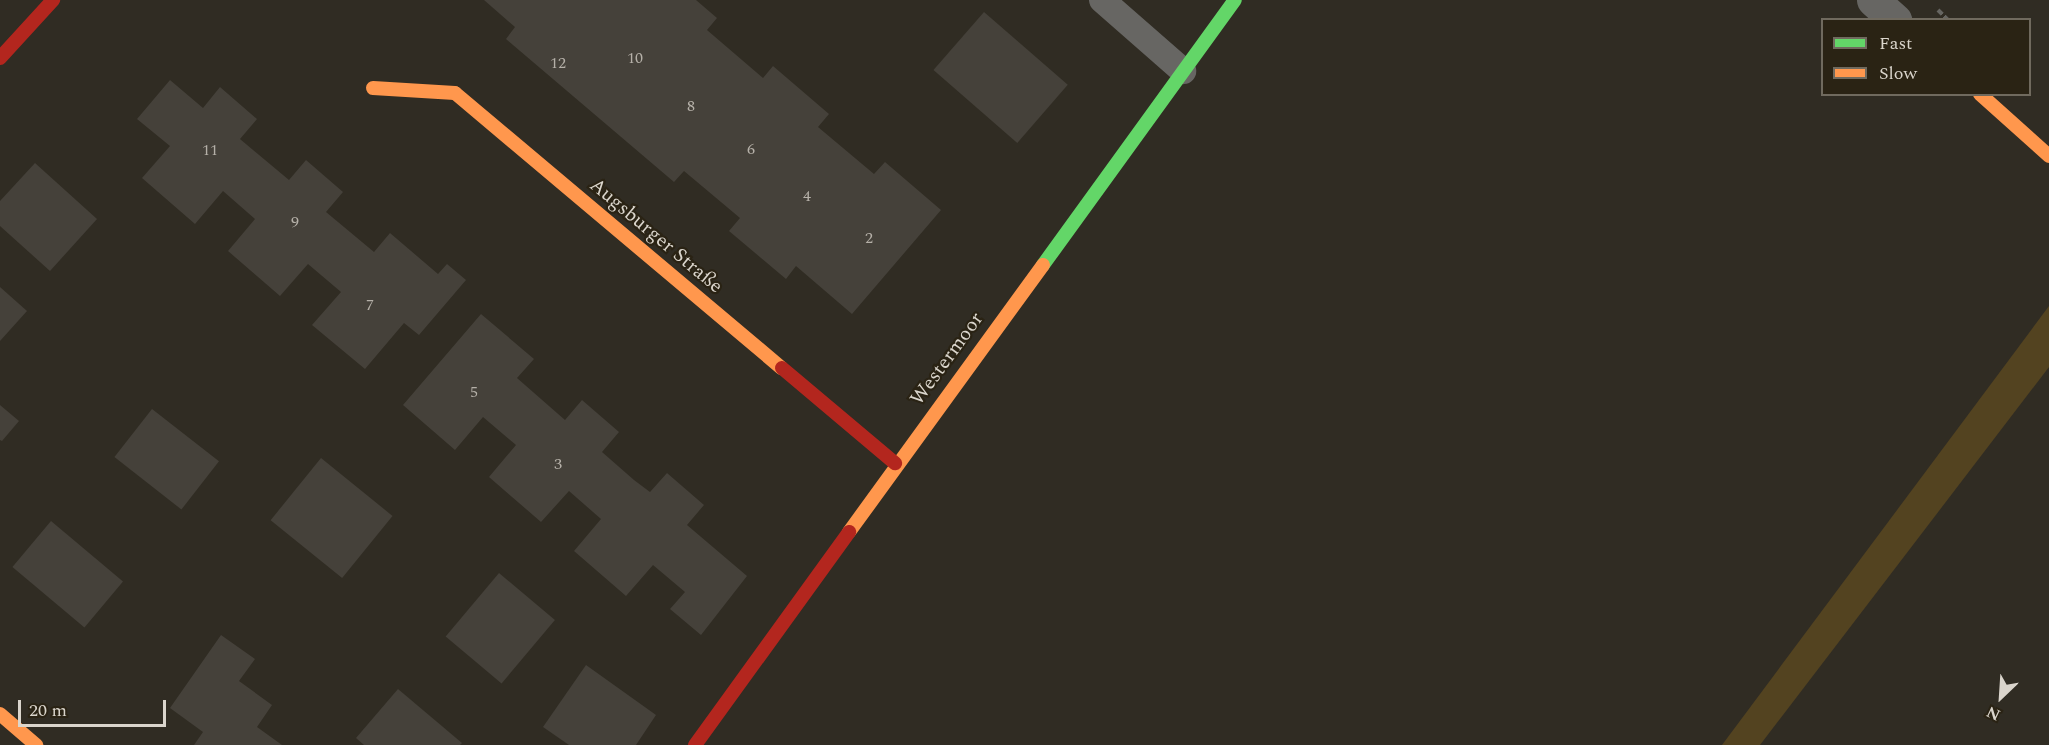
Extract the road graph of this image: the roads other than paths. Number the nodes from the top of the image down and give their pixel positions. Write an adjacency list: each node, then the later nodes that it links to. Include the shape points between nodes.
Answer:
1 (53, 0): 6 (street)
2 (1102, 0): 7 (lane)
3 (1235, 0): 7 (street, Westermoor)
4 (1873, 0): 5 (street)
5 (1893, 18)
6 (0, 58)
7 (1183, 71): 11 (street, Westermoor)
8 (373, 88): 11 (street, Augsburger Straße, via 455,93)
9 (1982, 96): 10 (street)
10 (2049, 156)
11 (895, 463): 14 (street, Westermoor)
12 (0, 714): 13 (street)
13 (36, 745)
14 (695, 745)

